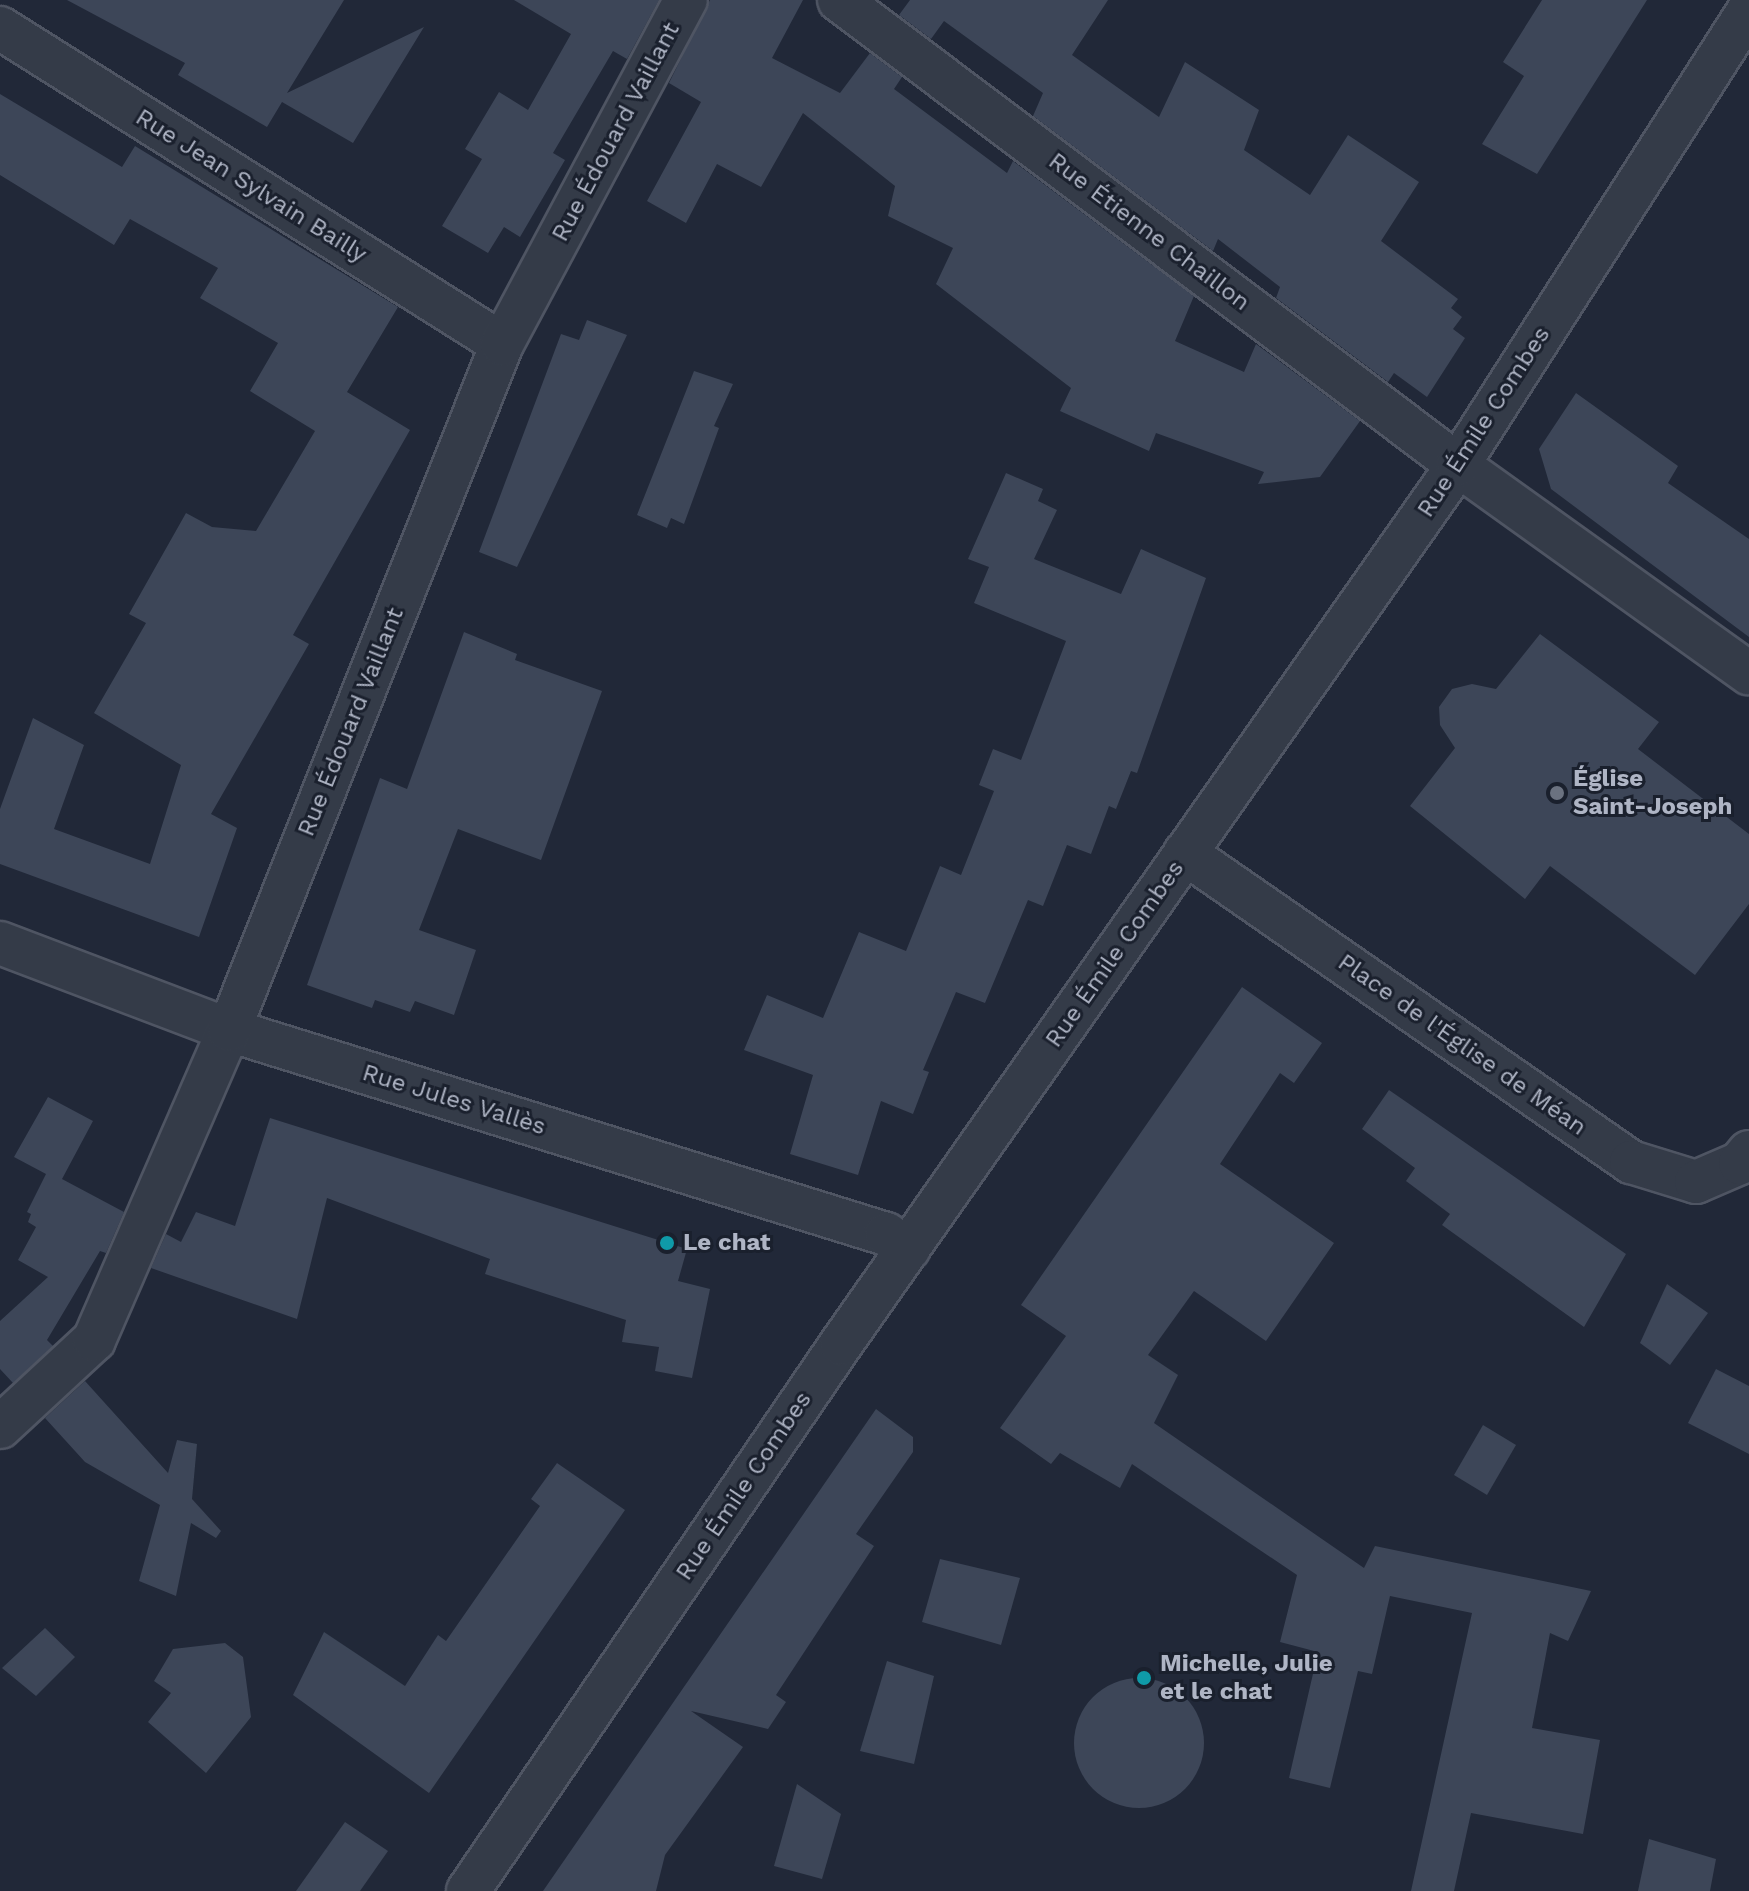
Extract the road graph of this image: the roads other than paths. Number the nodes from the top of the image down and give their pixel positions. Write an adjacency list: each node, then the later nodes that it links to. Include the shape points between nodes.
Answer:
1 (686, 0): 5 (street, Rue Édouard Vaillant)
2 (839, 0): 6 (street, Rue Étienne Chaillon)
3 (1749, 10): 6 (street, Rue Émile Combes)
4 (0, 28): 5 (street, Rue Jean Sylvain Bailly)
5 (502, 344): 10 (street, Rue Édouard Vaillant)
6 (1458, 465): 7 (street); 8 (street, Rue Émile Combes)
7 (1749, 673)
8 (1185, 853): 11 (street, Place de l'Église de Méan, via 1631,1162 1696,1182 1740,1163); 12 (street, Rue Émile Combes)
9 (0, 943): 10 (street, Rue Jules Vallès)
10 (229, 1030): 12 (street, Rue Jules Vallès, via 886,1234); 13 (street, Rue Édouard Vaillant, via 94,1340)
11 (1749, 1152)
12 (909, 1249): 14 (street, Rue Émile Combes)
13 (0, 1427)
14 (468, 1891)

